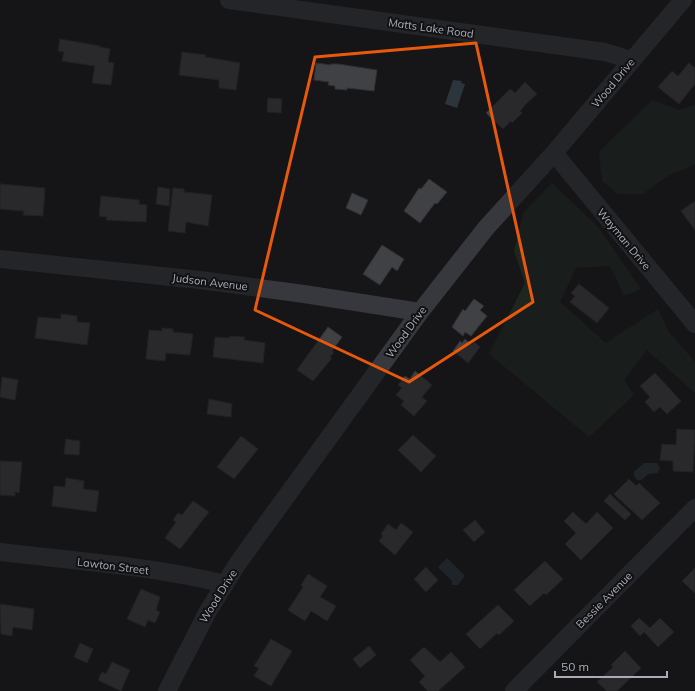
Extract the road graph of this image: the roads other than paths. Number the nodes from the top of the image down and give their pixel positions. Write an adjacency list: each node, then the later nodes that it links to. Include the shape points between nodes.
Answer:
1 (229, 0): 3 (street, Matts Lake Road)
2 (683, 0): 4 (street, Wood Drive)
3 (262, 2): 4 (street, Matts Lake Road, via 606,52)
4 (631, 60): 5 (street, Wood Drive)
5 (554, 154): 7 (street, Wood Drive, via 486,228); 8 (street, Wayman Drive)
6 (0, 258): 7 (street, Judson Avenue, via 222,283)
7 (420, 312): 11 (street, Wood Drive)
8 (695, 324)
9 (695, 508): 13 (street, Bessie Avenue)
10 (0, 552): 11 (street, Lawton Street, via 147,570)
11 (225, 584): 12 (street, Wood Drive)
12 (167, 691)
13 (514, 691)

